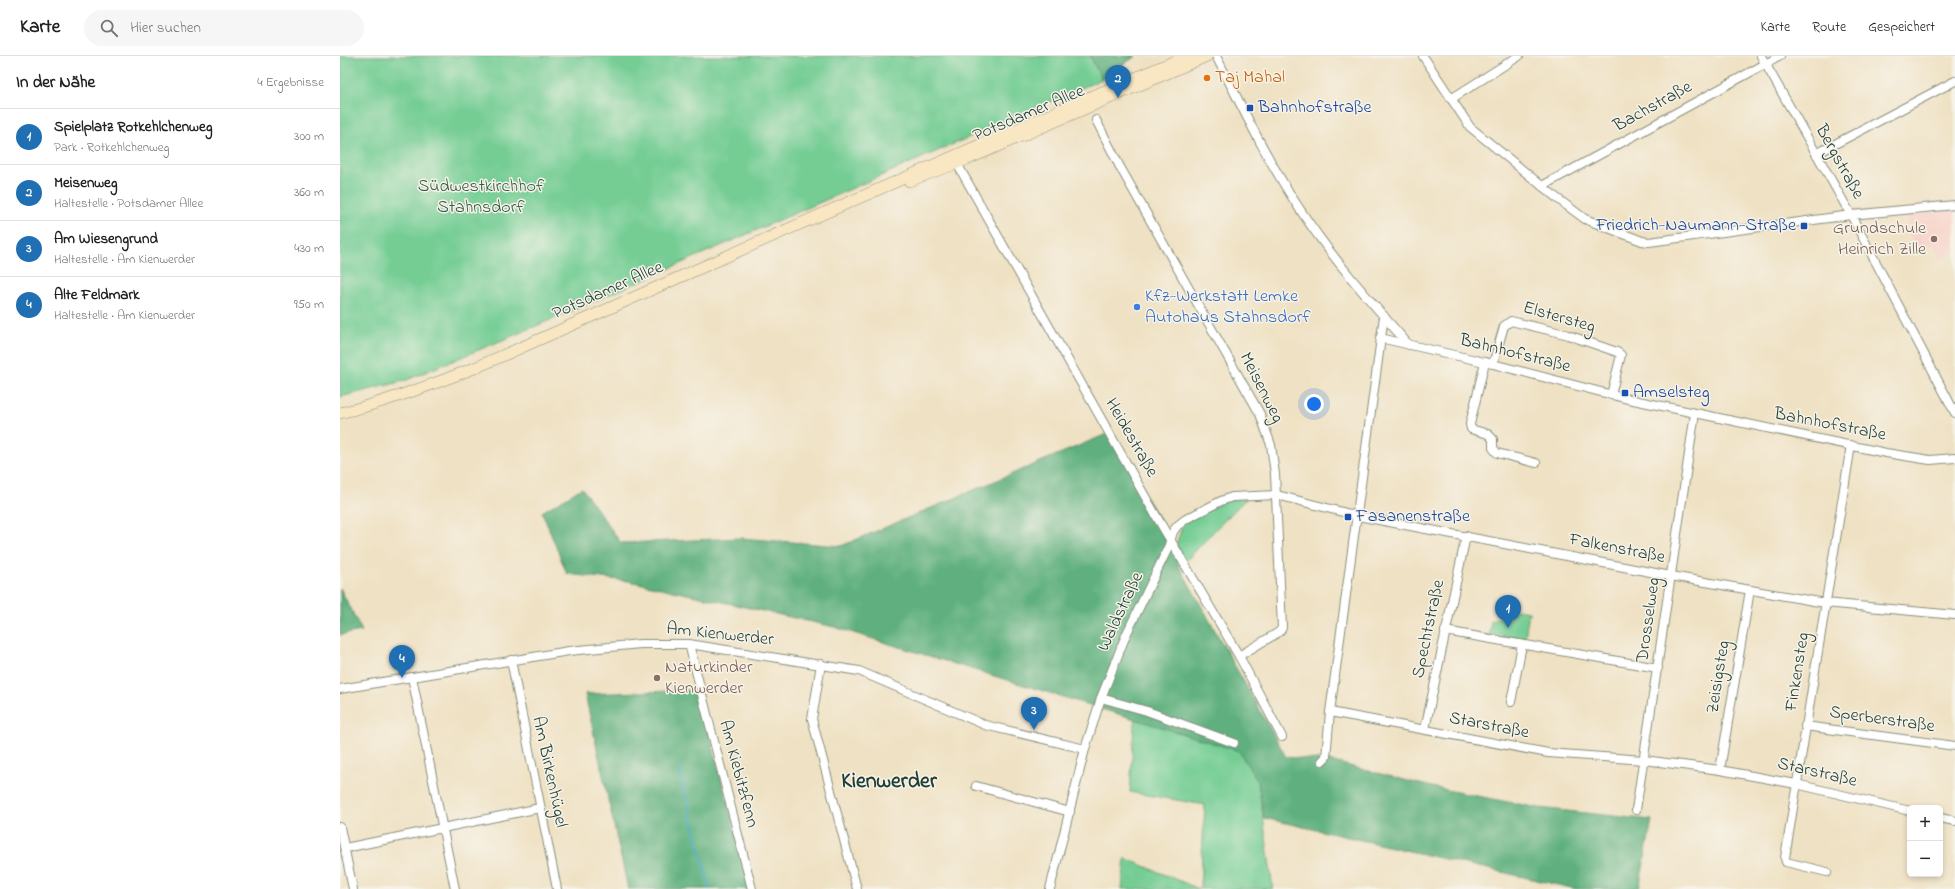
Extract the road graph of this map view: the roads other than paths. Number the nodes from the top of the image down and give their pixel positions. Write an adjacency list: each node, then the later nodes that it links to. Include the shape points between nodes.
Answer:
1 (1187, 56): 13 (street, Potsdamer Allee)
2 (1207, 56): 3 (street); 13 (street, Potsdamer Allee)
3 (1216, 56): 17 (street, via 1299,209 1354,282)
4 (1423, 56): 10 (street)
5 (1519, 56): 10 (street)
6 (1761, 56): 8 (street, Bergstraße)
7 (1780, 56): 8 (street, Bachstraße)
8 (1765, 64): 12 (street, Bergstraße); 14 (street, Bachstraße)
9 (1955, 81): 12 (street)
10 (1451, 99): 14 (street, via 1470,127)
11 (1096, 120): 28 (street, Meisenweg, via 1260,414 1270,445)
12 (1816, 154): 16 (street, Bergstraße)
13 (955, 160): 22 (street, Potsdamer Allee, via 922,177 886,188 477,367 399,397); 31 (street, Heidestraße)
14 (1542, 186): 16 (street, via 1586,219 1649,242)
15 (1955, 205): 16 (street)
16 (1851, 215): 23 (street, Bergstraße)
17 (1384, 316): 18 (street); 19 (street)
18 (1380, 338): 19 (street); 29 (street)
19 (1409, 345): 20 (street, Bahnhofstraße)
20 (1489, 363): 21 (street, Bahnhofstraße); 21 (street, Elstersteg, via 1507,322 1565,334 1621,355); 27 (street, Elstersteg, via 1470,424 1471,429 1488,434 1493,439 1493,448 1497,453)
21 (1611, 396): 24 (street, Bahnhofstraße)
22 (340, 413)
23 (1955, 413)
24 (1696, 414): 25 (street, Bahnhofstraße); 32 (street, Drosselweg)
25 (1851, 445): 26 (street, Bahnhofstraße, via 1930,460); 34 (street, Finkensteg)
26 (1955, 458)
27 (1536, 462)
28 (1277, 495): 29 (street, Falkenstraße); 31 (street, Waldstraße, via 1232,497 1221,500 1181,522); 39 (street, Meisenweg, via 1282,628)
29 (1358, 516): 30 (street, Falkenstraße); 47 (street)
30 (1466, 536): 32 (street, Falkenstraße); 36 (street, Spechtstraße)
31 (1171, 539): 39 (street, Heidestraße); 45 (street, Waldstraße)
32 (1671, 576): 33 (street, Falkenstraße); 42 (street, Drosselweg)
33 (1750, 590): 34 (street, Falkenstraße); 56 (street, Zeisigsteg)
34 (1825, 603): 35 (street, Falkenstraße); 48 (street, Finkensteg)
35 (1955, 615)
36 (1445, 632): 38 (street); 49 (street, Spechtstraße)
37 (689, 644): 40 (street, Am Kienwerder, via 591,648); 41 (street, Am Kienwerder); 72 (street, Am Kiebitzfenn)
38 (1522, 645): 42 (street); 46 (street)
39 (1239, 656): 50 (street, Heidestraße)
40 (510, 660): 43 (street, Am Kienwerder); 59 (street, Am Birkenhügel)
41 (821, 664): 53 (street, Am Kienwerder, via 859,672 985,725); 73 (street, via 812,719)
42 (1658, 668): 54 (street, Drosselweg)
43 (412, 677): 44 (street, Am Kienwerder); 66 (street)
44 (340, 689)
45 (1100, 698): 51 (street, via 1147,711); 53 (street, Waldstraße)
46 (1511, 702)
47 (1330, 712): 49 (street, Starstraße); 55 (street, via 1326,757)
48 (1805, 726): 52 (street, Sperberstraße); 57 (street, Finkensteg)
49 (1425, 729): 54 (street, Starstraße, via 1548,753)
50 (1282, 736)
51 (1234, 742)
52 (1955, 746)
53 (1085, 749): 62 (street, Waldstraße)
54 (1644, 760): 56 (street, Starstraße); 60 (street)
55 (1322, 761)
56 (1720, 770): 57 (street, Starstraße)
57 (1796, 784): 61 (street, Starstraße); 68 (street, Finkensteg, via 1786,862)
58 (976, 786): 62 (street)
59 (537, 808): 66 (street); 71 (street, Am Birkenhügel)
60 (1636, 810)
61 (1907, 810)
62 (1070, 812): 74 (street, Waldstraße)
63 (1943, 819): 64 (street)
64 (1955, 821)
65 (340, 827): 67 (street)
66 (443, 828): 67 (street); 70 (street)
67 (344, 848): 69 (street)
68 (1827, 872)
69 (353, 889)
70 (455, 889)
71 (557, 889)
72 (752, 889)
73 (857, 889)
74 (1050, 889)

